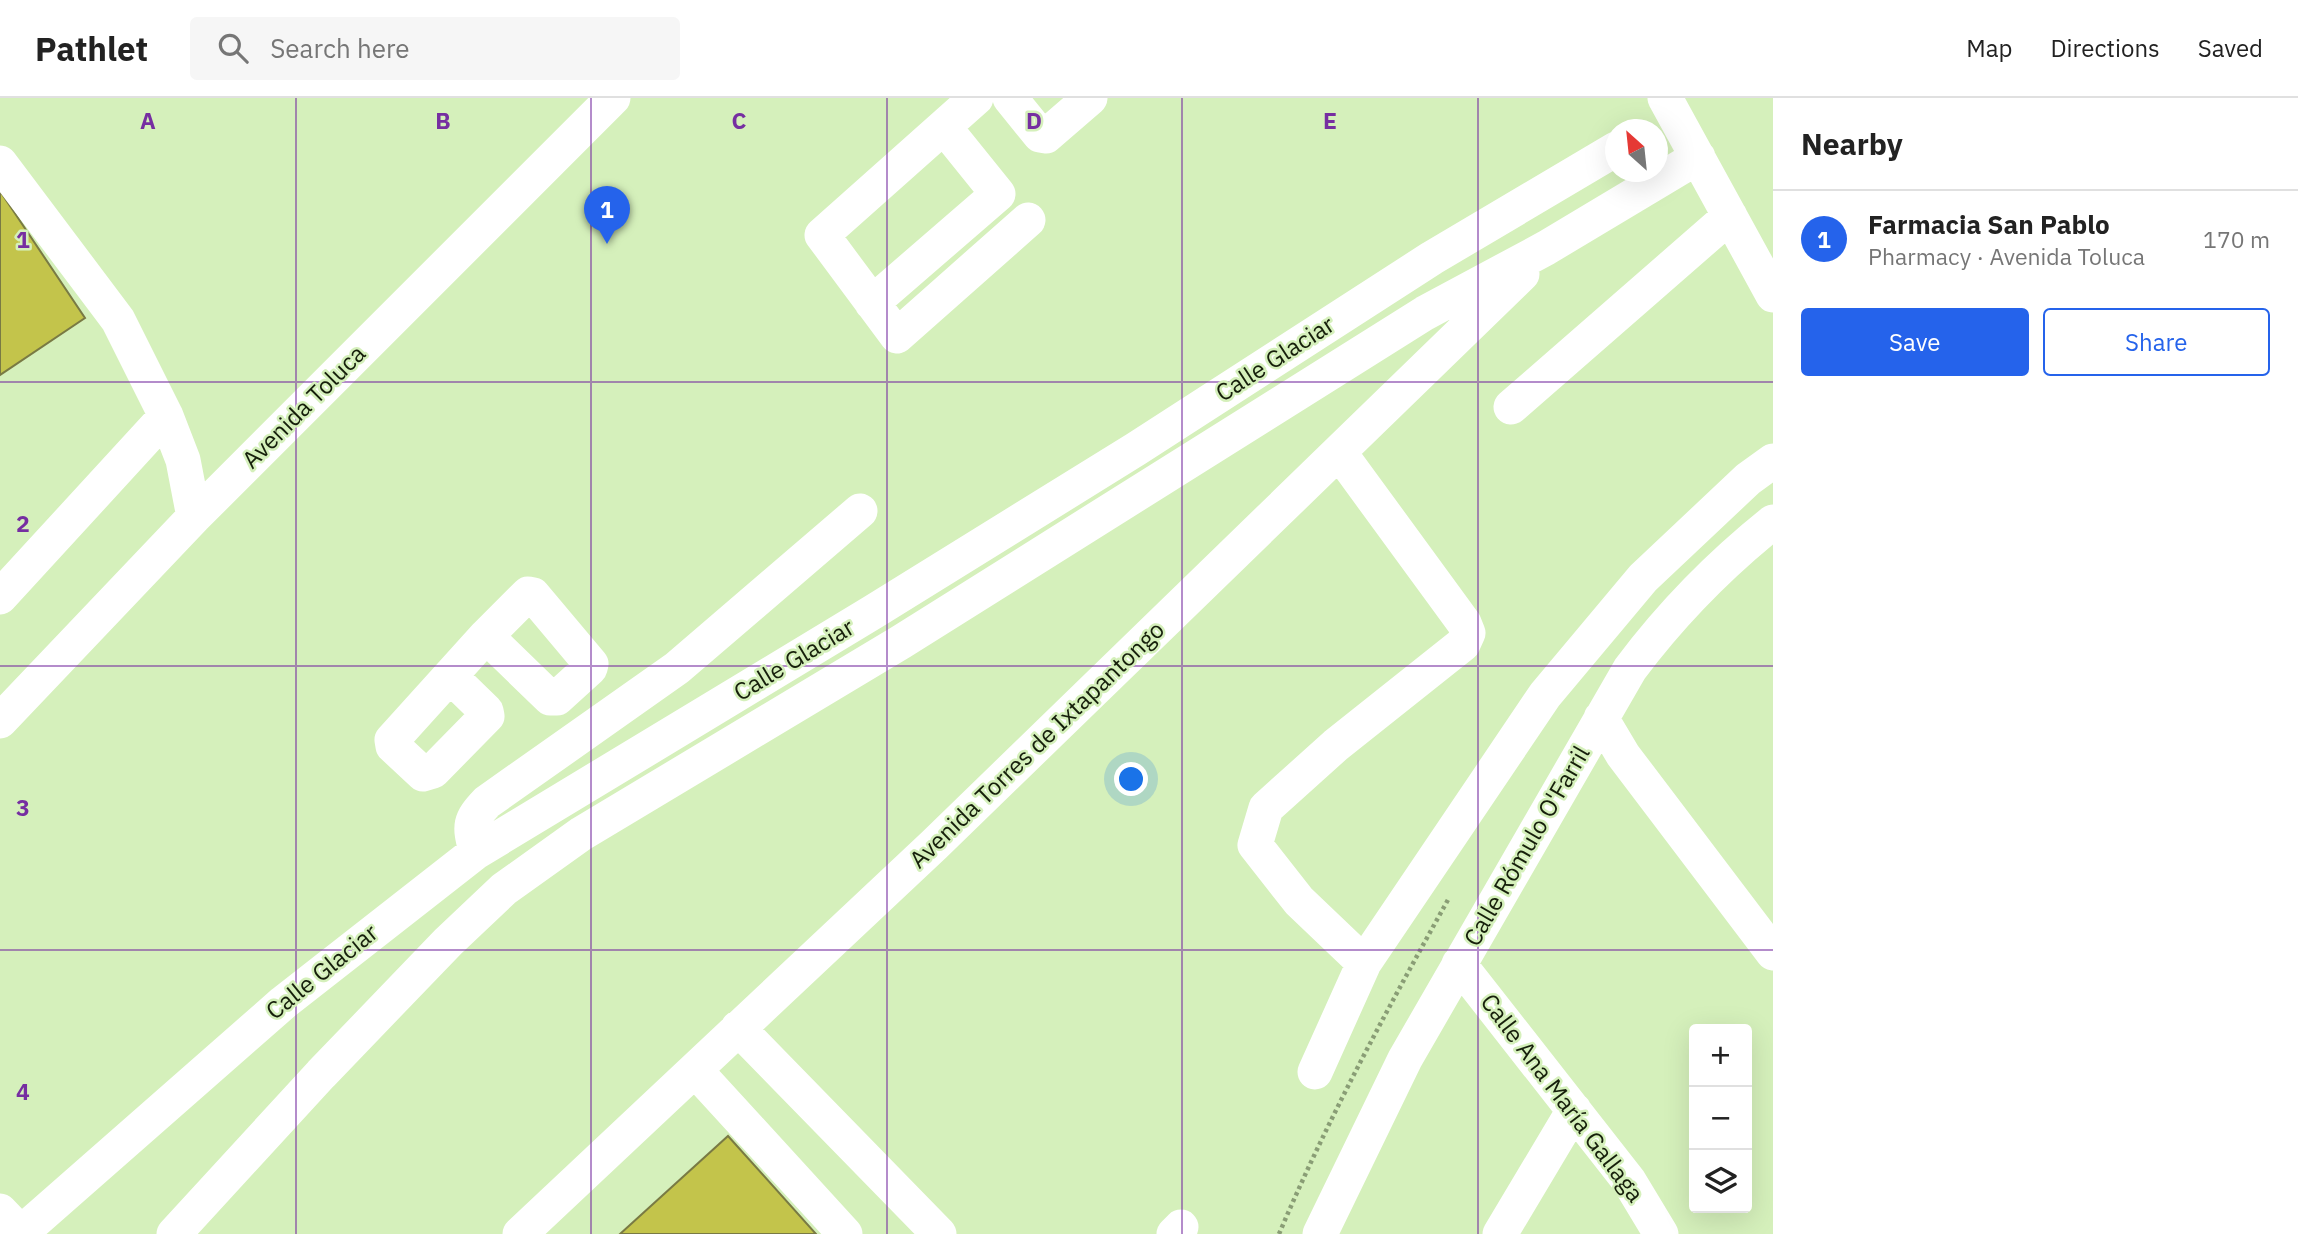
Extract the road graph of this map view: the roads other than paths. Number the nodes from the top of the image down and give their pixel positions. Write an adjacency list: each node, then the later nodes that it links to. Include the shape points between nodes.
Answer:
1 (976, 98): 6 (street)
2 (1010, 98): 3 (street, via 1040,135 1046,136)
3 (1090, 98)
4 (610, 99): 20 (street, Avenida Toluca)
5 (1662, 114): 8 (street)
6 (944, 127): 14 (street, via 822,235); 14 (street, via 998,194)
7 (1605, 155): 29 (street, Calle Glaciar, via 1432,258 873,612)
8 (1698, 156): 10 (street); 12 (street, Calle Glaciar)
9 (0, 163): 16 (street, via 118,320)
10 (1730, 216): 13 (street); 15 (street)
11 (1028, 220): 14 (street, via 897,336)
12 (1546, 248): 17 (street, Avenida Torres de Ixtapantongo); 30 (street, Calle Glaciar, via 1425,313 901,642)
13 (1773, 295)
14 (872, 303)
15 (1511, 407)
16 (166, 416): 20 (street, via 183,460); 22 (street)
17 (1339, 452): 33 (street, via 1468,633 1464,644 1336,745 1266,808 1255,845 1299,901); 35 (street, Avenida Torres de Ixtapantongo)
18 (1773, 461): 33 (street, via 1643,578 1545,695)
19 (860, 511): 26 (street, via 677,668)
20 (194, 517): 28 (street, Avenida Toluca)
21 (1773, 522): 27 (street, via 1721,563 1662,626)
22 (0, 597)
23 (486, 636): 24 (street); 25 (street, via 550,698); 25 (street, via 523,596 533,595 589,659 590,668)
24 (450, 676)
25 (579, 680): 26 (street)
26 (613, 716): 31 (street, via 488,802 474,816 470,828)
27 (1601, 718): 32 (street, Calle Rómulo O'Farril, via 1623,755); 34 (street, Calle Rómulo O'Farril)
28 (0, 722)
29 (560, 799): 30 (street); 31 (street, Calle Glaciar)
30 (581, 834): 40 (street, Calle Glaciar, via 504,889 448,942)
31 (476, 852): 39 (street, Calle Glaciar, via 283,1003)
32 (1773, 953)
33 (1364, 963): 37 (street)
34 (1459, 964): 38 (street, Calle Ana María Gallaga); 44 (street, Calle Rómulo O'Farril, via 1405,1059)
35 (738, 1028): 36 (street, Avenida Torres de Ixtapantongo); 43 (street)
36 (695, 1070): 41 (street, Avenida Torres de Ixtapantongo); 42 (street)
37 (1315, 1072)
38 (1574, 1110): 45 (street); 46 (street, Calle Ana María Gallaga, via 1629,1181)
39 (16, 1228)
40 (174, 1234)
41 (520, 1234)
42 (845, 1234)
43 (939, 1234)
44 (1320, 1234)
45 (1500, 1234)
46 (1661, 1234)

